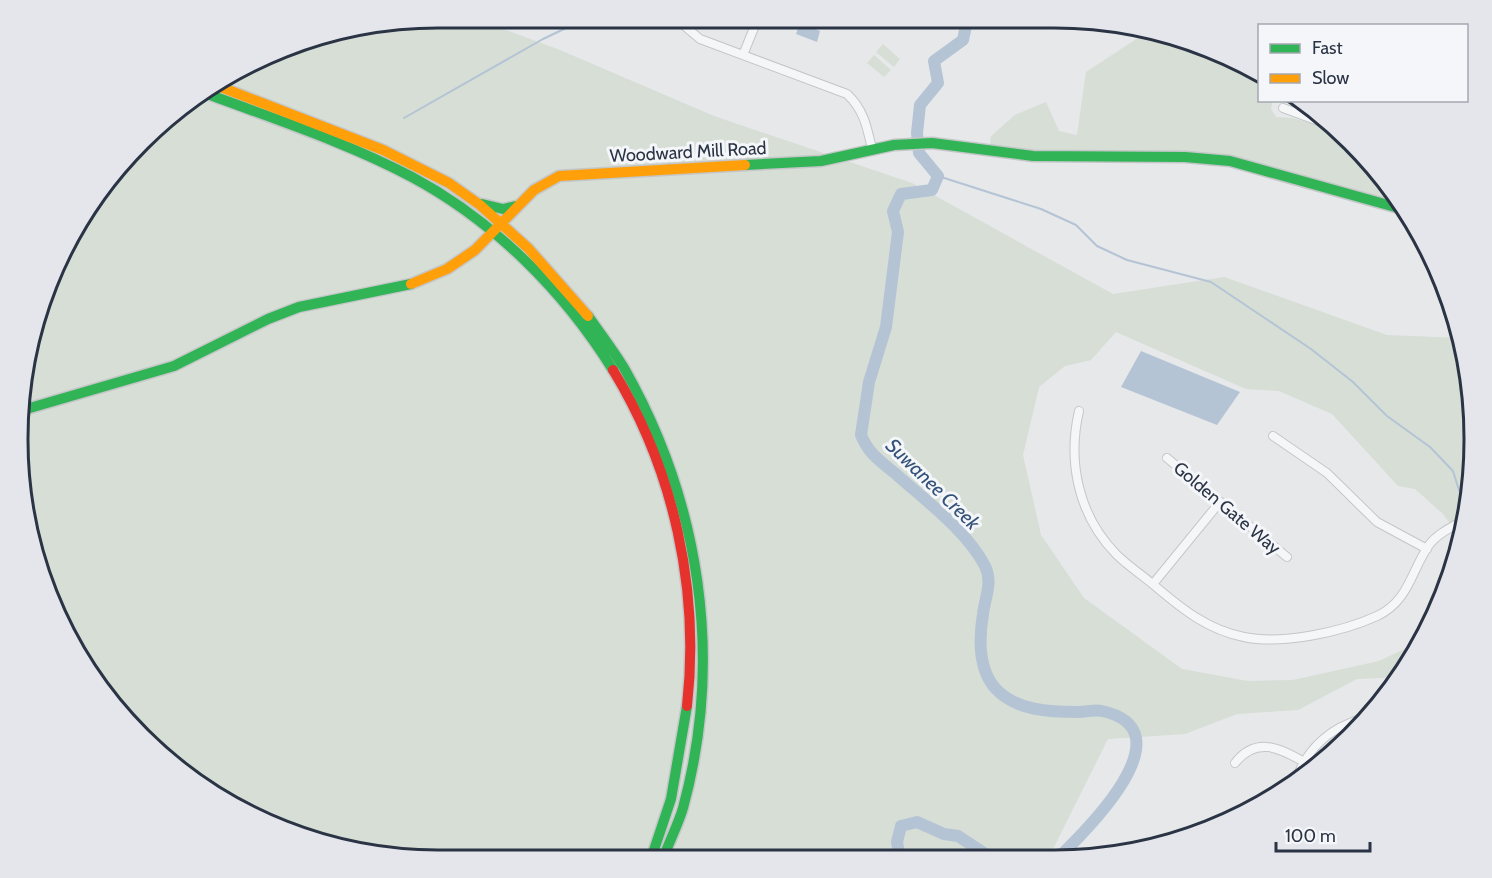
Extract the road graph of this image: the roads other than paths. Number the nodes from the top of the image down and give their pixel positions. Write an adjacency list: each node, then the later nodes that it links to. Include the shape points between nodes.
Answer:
1 (687, 28): 3 (street, via 700,39)
2 (754, 28): 3 (street)
3 (743, 55): 8 (street, via 847,94 865,117)
4 (225, 89): 9 (main road, via 400,157 450,183)
5 (214, 96): 12 (main road, via 389,165)
6 (1283, 108): 7 (street)
7 (1308, 117)
8 (872, 149): 10 (main road, Woodward Mill Road, via 821,161 559,176); 11 (main road, Woodward Mill Road, via 927,142 1033,156 1230,161)
9 (471, 199): 10 (main road, via 491,208); 13 (main road)
10 (516, 206): 13 (main road, Woodward Mill Road); 17 (main road, via 512,221)
11 (1390, 206)
12 (465, 213): 14 (main road); 15 (main road, via 482,235)
13 (502, 223): 14 (main road, Woodward Mill Road); 17 (main road)
14 (494, 233): 15 (main road, Woodward Mill Road); 16 (main road)
15 (475, 250): 16 (main road, via 496,245); 18 (main road, Woodward Mill Road, via 417,284 299,307 174,366)
16 (513, 252): 31 (main road, via 575,314 614,372 648,441 671,502 689,593 690,691 677,773)
17 (548, 266): 32 (main road, via 583,305 625,366 657,428 682,498 698,574 704,653 699,730 683,806)
18 (29, 408)
19 (1078, 411): 26 (street, via 1074,463 1088,513 1110,548)
20 (1273, 436): 24 (street, via 1327,473 1377,522)
21 (1167, 458): 22 (street, Golden Gate Way)
22 (1220, 502): 25 (street, Golden Gate Way); 26 (street)
23 (1454, 526): 24 (street)
24 (1427, 549): 26 (street, via 1408,588 1387,610 1371,618 1289,639 1250,638 1218,630 1186,612)
25 (1287, 557)
26 (1153, 584)
27 (1345, 727): 28 (street, via 1328,735)
28 (1304, 762): 29 (street, via 1267,746 1250,749); 30 (street)
29 (1235, 763)
30 (1303, 765)
31 (655, 850)
32 (666, 850)

